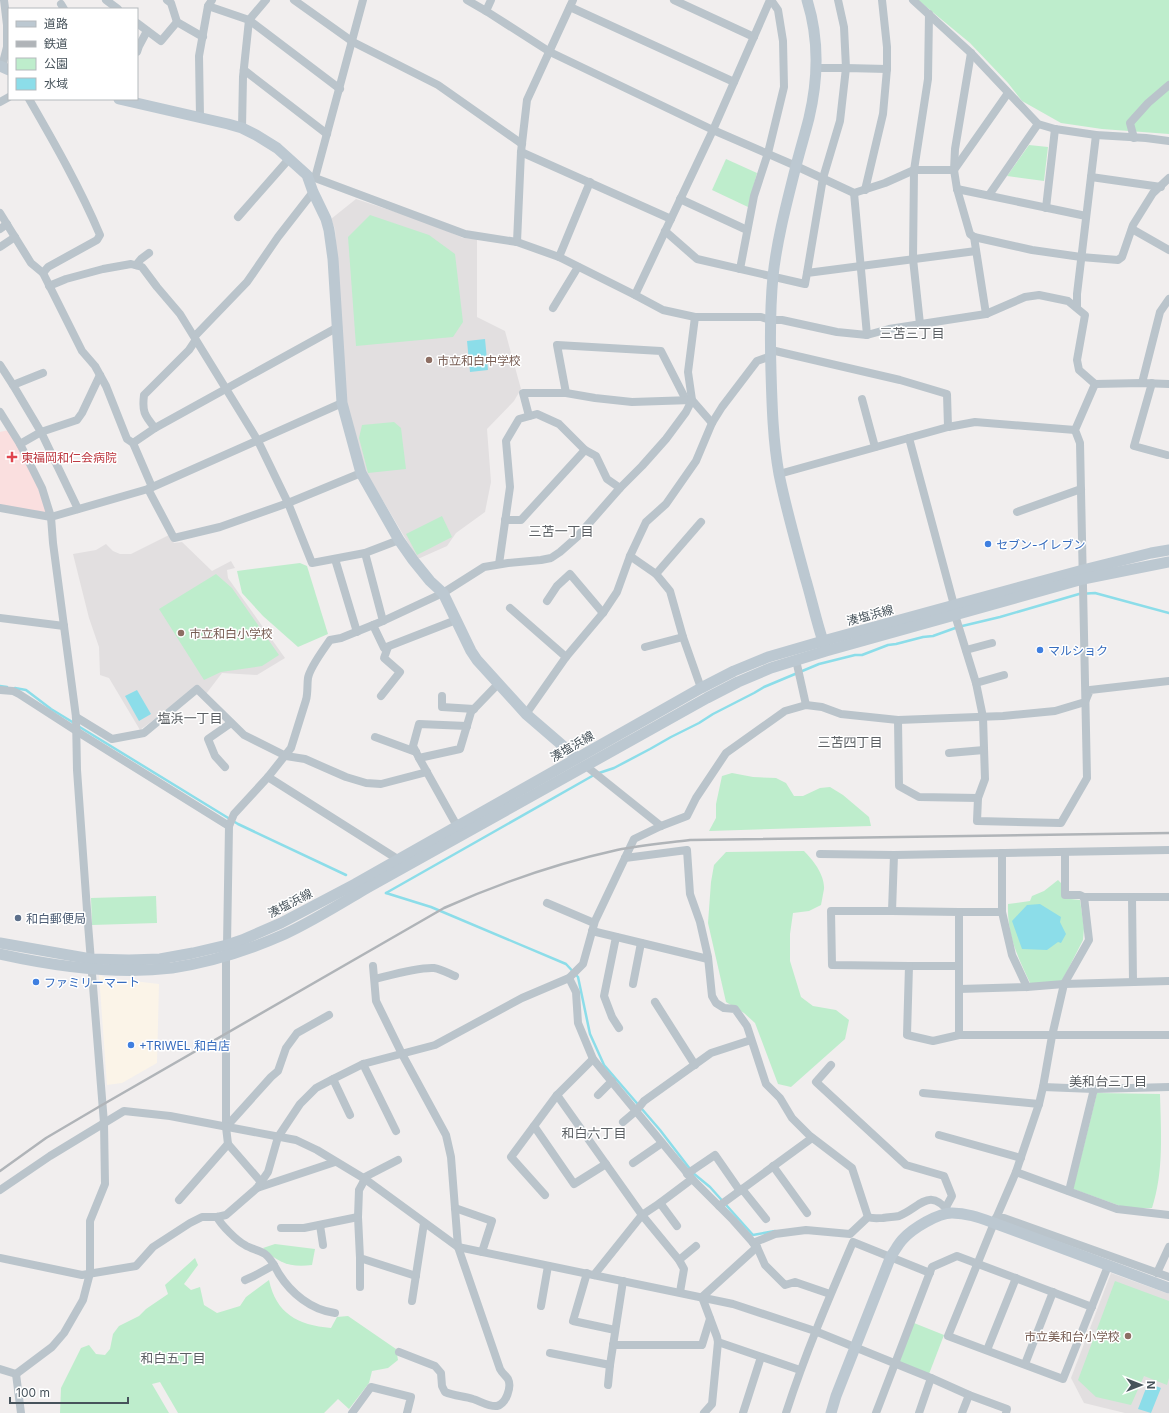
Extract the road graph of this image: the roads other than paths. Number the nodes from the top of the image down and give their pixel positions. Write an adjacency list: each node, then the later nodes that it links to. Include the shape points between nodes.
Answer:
1 (4, 0): 30 (street, via 7,47)
2 (106, 0): 17 (street)
3 (167, 0): 21 (street, via 171,3)
4 (266, 0): 20 (street)
5 (294, 0): 26 (street)
6 (363, 0): 26 (street)
7 (467, 0): 18 (street)
8 (491, 0): 18 (street)
9 (674, 0): 25 (street)
10 (771, 0): 25 (street); 51 (street, via 778,10 783,41 784,88)
11 (807, 0): 31 (main road, via 813,23)
12 (838, 0): 32 (street, via 844,27)
13 (882, 0): 33 (street, via 887,47)
14 (913, 0): 19 (street)
15 (210, 3): 20 (street); 24 (street)
16 (572, 4): 28 (street); 35 (street)
17 (117, 8)
18 (486, 11): 28 (street)
19 (929, 14): 29 (street); 54 (street, via 928,79)
20 (249, 20): 34 (street); 37 (street)
21 (176, 22): 23 (street, via 161,41); 24 (street)
22 (138, 24): 23 (street)
23 (147, 31): 27 (street)
24 (203, 37): 41 (street, via 200,56)
25 (754, 37): 35 (street)
26 (353, 42): 37 (street); 50 (street, via 438,84)
27 (138, 46)
28 (550, 52): 45 (street); 50 (street, via 527,100)
29 (971, 53): 38 (street); 55 (street, via 955,149)
30 (4, 67)
31 (816, 68): 32 (street); 53 (main road, via 814,94)
32 (846, 68): 33 (street); 58 (street, via 840,121)
33 (886, 69): 63 (street, via 883,114)
34 (244, 70): 43 (street); 46 (street)
35 (734, 82): 45 (street)
36 (1169, 85): 48 (street, via 1130,123)
37 (340, 89): 46 (street)
38 (1008, 93): 42 (street); 55 (street)
39 (31, 100): 91 (street, via 70,171 100,235 98,240 48,267)
40 (126, 100): 41 (main road)
41 (200, 117): 43 (main road)
42 (1038, 124): 44 (street); 66 (street)
43 (242, 128): 52 (main road, via 277,148)
44 (1055, 129): 47 (street); 68 (street)
45 (714, 130): 51 (street); 67 (street)
46 (327, 134): 56 (street)
47 (1096, 135): 48 (street); 57 (street)
48 (1134, 138): 49 (street)
49 (1169, 141)
50 (522, 148): 60 (street); 79 (street)
51 (768, 153): 53 (street); 75 (street, via 754,196)
52 (289, 159): 56 (main road); 71 (street)
53 (796, 166): 58 (street); 93 (main road)
54 (914, 170): 55 (street); 63 (street); 86 (street)
55 (954, 170): 62 (street)
56 (311, 177): 64 (main road); 79 (street, via 465,234)
57 (1091, 177): 61 (street); 70 (street)
58 (823, 178): 65 (street); 92 (street)
59 (1169, 178): 61 (street)
60 (590, 182): 72 (street); 84 (street)
61 (1161, 187): 74 (street, via 1153,194)
62 (957, 188): 66 (street); 78 (street, via 970,234)
63 (865, 190): 65 (street)
64 (313, 192): 103 (main road, via 329,230); 105 (street, via 247,282)
65 (854, 193): 88 (street)
66 (989, 195): 68 (street)
67 (680, 199): 72 (street); 75 (street)
68 (1046, 208): 70 (street)
69 (0, 213): 73 (street)
70 (1086, 216): 85 (street)
71 (238, 217)
72 (671, 219): 76 (street)
73 (4, 226): 77 (street)
74 (1132, 229): 81 (street); 85 (street, via 1122,257 1118,260)
75 (747, 230): 90 (street)
76 (666, 231): 90 (street, via 697,259); 95 (street)
77 (15, 237): 80 (street); 91 (street, via 31,264)
78 (974, 237): 82 (street); 85 (street, via 1032,250)
79 (516, 242): 84 (street)
80 (0, 247)
81 (1169, 250)
82 (976, 251): 86 (street); 99 (street)
83 (149, 253): 87 (street)
84 (559, 257): 89 (street)
85 (1082, 257): 97 (street)
86 (913, 259): 88 (street); 102 (street)
87 (136, 265): 94 (street, via 66,278); 105 (street, via 142,267 180,314)
88 (861, 266): 92 (street); 104 (street)
89 (578, 267): 95 (street); 98 (street)
90 (740, 269): 93 (street)
91 (42, 273): 94 (street)
92 (807, 273): 93 (street, via 805,284)
93 (773, 276): 101 (main road)
94 (49, 286): 109 (street, via 82,351)
95 (635, 294): 100 (street, via 663,310)
96 (1169, 299): 110 (street, via 1160,312)
97 (1076, 307): 99 (street, via 1068,300 1039,295 1025,297); 112 (street, via 1085,315 1077,360 1079,370)
98 (553, 308)
99 (986, 314): 102 (street)
100 (695, 317): 101 (street, via 761,317); 117 (street, via 688,372)
101 (770, 320): 104 (street); 106 (main road)
102 (920, 324): 104 (street)
103 (338, 326): 115 (street); 119 (main road)
104 (867, 335)
105 (194, 336): 115 (street); 124 (street, via 195,341 189,350 144,395 142,408)
106 (771, 353): 122 (street, via 757,361); 123 (street, via 900,380 947,394); 135 (main road, via 772,419)
107 (0, 365): 114 (street)
108 (42, 373): 114 (street)
109 (100, 375): 126 (street, via 77,420); 129 (street, via 127,439)
110 (1142, 383): 111 (street); 112 (street)
111 (1152, 383): 113 (street); 133 (street, via 1134,446)
112 (1095, 384): 125 (street)
113 (1169, 384)
114 (12, 385): 126 (street)
115 (226, 388): 124 (street); 128 (street)
116 (566, 393): 117 (street, via 632,402); 117 (street, via 557,345 661,351); 121 (street, via 523,393)
117 (689, 400): 122 (street); 137 (street, via 686,412 666,439)
118 (862, 400): 131 (street)
119 (342, 403): 128 (street); 134 (main road)
120 (0, 412): 130 (street)
121 (529, 416): 132 (street, via 537,414 559,424); 144 (street, via 519,419 506,441 510,486)
122 (712, 422): 149 (street, via 696,461 666,504 646,522)
123 (948, 427): 125 (street, via 975,422); 127 (street)
124 (155, 428): 129 (street)
125 (1074, 430): 138 (street, via 1080,443)
126 (41, 432): 130 (street); 141 (street)
127 (909, 438): 131 (street); 158 (street)
128 (258, 441): 136 (street); 139 (street)
129 (133, 443): 136 (street)
130 (20, 444): 143 (street, via 42,488)
131 (875, 447): 135 (street)
132 (585, 450): 137 (street, via 596,456 607,479); 144 (street, via 521,520)
133 (1167, 455)
134 (361, 473): 139 (street); 146 (main road)
135 (779, 474): 168 (main road)
136 (150, 488): 139 (street, via 174,538 220,527); 141 (street)
137 (620, 488): 152 (street, via 577,537 551,558)
138 (1081, 489): 142 (street); 154 (street)
139 (288, 503): 150 (street, via 312,564)
140 (0, 508): 143 (street)
141 (78, 509): 143 (street)
142 (1017, 512)
143 (52, 517): 164 (street)
144 (505, 520): 152 (street)
145 (701, 522): 153 (street)
146 (399, 540): 148 (street); 155 (main road, via 430,581)
147 (1169, 550): 154 (main road, 湊塩浜線, via 1151,553)
148 (365, 553): 150 (street); 162 (street)
149 (630, 556): 153 (street); 159 (street, via 617,592)
150 (335, 559): 165 (street)
151 (1169, 562): 154 (main road, 湊塩浜線)
152 (499, 564): 155 (street, via 484,567)
153 (656, 574): 166 (street, via 670,591)
154 (1083, 575): 158 (main road, 湊塩浜線); 182 (street)
155 (443, 593): 161 (main road); 162 (street)
156 (547, 602): 159 (street, via 557,586 570,574)
157 (510, 608): 172 (street)
158 (955, 610): 168 (main road, 湊塩浜線, via 888,634); 171 (street)
159 (603, 613): 172 (street)
160 (0, 618): 164 (street)
161 (456, 620): 169 (street); 177 (main road, via 471,651)
162 (383, 621): 163 (street)
163 (373, 625): 165 (street); 169 (street, via 384,648)
164 (64, 626): 186 (street)
165 (357, 632): 196 (street, via 330,640 318,658 308,677 308,693 291,748)
166 (683, 637): 170 (street); 178 (street)
167 (992, 643): 171 (street)
168 (824, 646): 173 (main road, 湊塩浜線); 178 (main road, 湊塩浜線, via 768,658 734,671)
169 (388, 647): 180 (street, via 384,658 400,672)
170 (645, 647)
171 (966, 650): 176 (street)
172 (566, 657): 185 (street)
173 (796, 660): 183 (street); 198 (main road, 湊塩浜線, via 732,686)
174 (1004, 675): 176 (street)
175 (1169, 680): 182 (street, via 1090,690)
176 (976, 683): 187 (street)
177 (498, 684): 184 (street); 185 (main road)
178 (701, 688): 197 (main road, 湊塩浜線)
179 (0, 690): 191 (street, via 19,694)
180 (381, 696)
181 (442, 696): 184 (street, via 442,707)
182 (1085, 702): 187 (street, via 1055,711); 202 (street, via 1087,778 1061,822 977,821)
183 (806, 705): 188 (street, via 822,707 841,714); 205 (street, via 785,711 726,753 687,816)
184 (474, 709): 190 (street)
185 (526, 714): 197 (main road)
186 (76, 717): 189 (street, via 112,739 144,733 197,689); 191 (street)
187 (983, 717): 188 (street); 193 (street)
188 (898, 720): 202 (street, via 899,786 919,797)
189 (232, 723): 196 (street, via 244,735); 199 (street, via 208,739 215,756)
190 (467, 726): 195 (street, via 460,749); 195 (street, via 419,724 413,746)
191 (76, 730): 203 (street); 227 (street)
192 (375, 737): 195 (street)
193 (984, 750): 194 (street); 202 (street, via 985,779)
194 (949, 752)
195 (418, 755): 200 (street)
196 (286, 756): 200 (street, via 305,758 346,777 366,783 381,784); 201 (street)
197 (578, 758): 204 (main road, 湊塩浜線)
198 (586, 766): 205 (street); 224 (main road, 湊塩浜線, via 313,920 264,942)
199 (225, 767)
200 (428, 772): 204 (street)
201 (268, 777): 203 (street, via 234,814); 212 (street)
202 (978, 798)
203 (229, 826): 224 (street)
204 (457, 826): 212 (main road, 湊塩浜線)
205 (661, 826): 211 (street, via 634,839)
206 (1169, 850): 207 (street)
207 (1065, 852): 208 (street); 213 (street, via 1065,895)
208 (1002, 853): 210 (street); 219 (street)
209 (820, 854): 210 (street)
210 (894, 855): 217 (street)
211 (625, 858): 220 (street); 226 (street, via 687,850 690,894 700,922)
212 (399, 860): 224 (main road, 湊塩浜線)
213 (1084, 897): 214 (street); 237 (street, via 1089,940)
214 (1132, 897): 215 (street); 235 (street)
215 (1169, 897)
216 (547, 903): 220 (street)
217 (892, 911): 218 (street); 229 (street, via 832,911 832,965)
218 (959, 912): 219 (street); 230 (street)
219 (1002, 912): 238 (street, via 1012,955)
220 (593, 927): 221 (street); 232 (street, via 583,964)
221 (616, 937): 223 (street); 242 (street, via 604,996)
222 (0, 943): 227 (main road, 湊塩浜線)
223 (641, 943): 226 (street); 236 (street)
224 (226, 951): 227 (main road, 湊塩浜線, via 194,964 170,968 131,971); 266 (street)
225 (0, 954): 227 (main road, 湊塩浜線, via 25,960)
226 (708, 959): 246 (street, via 712,996 716,1003 724,1008 735,1009 747,1026)
227 (92, 964): 264 (street)
228 (374, 966): 233 (street)
229 (909, 966): 230 (street); 243 (street, via 907,1035 933,1041)
230 (959, 966): 239 (street)
231 (455, 976): 233 (street, via 444,970 424,968)
232 (569, 978): 247 (street, via 522,998 436,1045); 248 (street, via 576,992 578,1023)
233 (374, 979): 247 (street, via 376,1001)
234 (1169, 981): 235 (street)
235 (1133, 982): 237 (street)
236 (633, 984)
237 (1064, 984): 238 (street); 245 (street)
238 (1027, 987): 239 (street)
239 (959, 989): 243 (street)
240 (655, 1002): 250 (street)
241 (329, 1015): 266 (street, via 297,1033 286,1048 278,1071)
242 (619, 1028)
243 (959, 1035): 245 (street)
244 (1169, 1035): 245 (street)
245 (1052, 1036): 254 (street)
246 (751, 1040): 250 (street, via 711,1054); 270 (street, via 766,1084 780,1098 792,1118)
247 (402, 1054): 249 (street); 290 (street, via 446,1135 451,1157)
248 (593, 1059): 253 (street); 258 (street)
249 (363, 1064): 252 (street); 267 (street)
250 (695, 1065): 261 (street)
251 (832, 1065): 291 (street, via 816,1082 906,1165 944,1176 952,1196)
252 (333, 1079): 262 (street); 269 (street, via 316,1088 300,1104)
253 (612, 1081): 259 (street); 261 (street)
254 (1043, 1087): 256 (street); 260 (street)
255 (1169, 1087): 256 (street)
256 (1094, 1089): 285 (street)
257 (923, 1093): 260 (street)
258 (557, 1095): 265 (street); 277 (street)
259 (598, 1095)
260 (1039, 1104): 273 (street)
261 (639, 1108): 263 (street); 271 (street)
262 (350, 1115)
263 (623, 1122)
264 (104, 1123): 266 (street, via 124,1111 170,1116); 283 (street); 318 (street, via 105,1184 90,1221)
265 (534, 1126): 277 (street, via 574,1184); 286 (street, via 511,1157)
266 (226, 1127): 269 (street); 272 (street)
267 (396, 1131)
268 (939, 1135): 273 (street)
269 (278, 1137): 275 (street, via 296,1140); 282 (street, via 268,1172)
270 (812, 1138): 278 (street); 297 (street, via 852,1168)
271 (662, 1143): 276 (street); 280 (street)
272 (228, 1144): 282 (street); 287 (street)
273 (1020, 1158): 279 (street)
274 (398, 1160): 281 (street)
275 (335, 1162): 281 (street); 282 (street)
276 (633, 1163)
277 (606, 1164): 293 (street)
278 (773, 1166): 284 (street); 292 (street)
279 (1016, 1172): 285 (street); 299 (street)
280 (690, 1176): 284 (street, via 715,1155); 288 (street); 289 (street)
281 (364, 1178): 296 (street, via 359,1190); 300 (street)
282 (259, 1185): 295 (street, via 226,1215)
283 (0, 1190)
284 (741, 1190): 289 (street); 298 (street)
285 (1069, 1191): 294 (street, via 1117,1209)
286 (545, 1194)
287 (179, 1200)
288 (660, 1203): 293 (street); 302 (street)
289 (723, 1204): 305 (street)
290 (455, 1208): 307 (street); 309 (street, via 492,1221)
291 (948, 1210): 297 (street, via 932,1199 923,1200 898,1216 873,1219); 299 (main road); 310 (main road, via 910,1232)
292 (807, 1213)
293 (642, 1215): 313 (street); 321 (street)
294 (1169, 1215)
295 (217, 1217): 315 (street, via 219,1222 244,1245 265,1254); 318 (street, via 202,1217 190,1223 153,1247 136,1266)
296 (358, 1217): 301 (street); 312 (street)
297 (868, 1217): 305 (street, via 850,1234 806,1230 775,1234)
298 (766, 1220)
299 (995, 1220): 314 (street); 317 (main road); 320 (street, via 1004,1218)
300 (424, 1223): 307 (street); 322 (street)
301 (320, 1225): 303 (street); 304 (street)
302 (677, 1226)
303 (280, 1228)
304 (323, 1245)
305 (755, 1245): 331 (street, via 765,1265 785,1285 795,1282); 332 (street)
306 (696, 1246): 313 (street)
307 (458, 1247): 309 (street); 356 (street, via 500,1369 508,1380 506,1397)
308 (1169, 1247): 320 (street)
309 (482, 1252): 316 (street)
310 (891, 1256): 319 (street); 331 (street, via 853,1242); 342 (main road)
311 (0, 1258): 318 (street, via 82,1274)
312 (360, 1258): 322 (street); 327 (street)
313 (679, 1260): 329 (street, via 684,1269)
314 (977, 1264): 319 (street, via 956,1256 932,1267); 323 (street); 343 (street, via 948,1336)
315 (274, 1265): 325 (street); 336 (street, via 289,1288 309,1304)
316 (548, 1266): 321 (street); 334 (street)
317 (1108, 1266): 328 (main road); 335 (street)
318 (90, 1273): 352 (street, via 83,1300 64,1333 52,1346)
319 (930, 1273): 347 (street)
320 (1157, 1273): 324 (street)
321 (590, 1274): 326 (street); 338 (street, via 573,1321)
322 (416, 1276): 333 (street)
323 (1016, 1278): 330 (street); 343 (street)
324 (1169, 1278)
325 (245, 1280)
326 (623, 1281): 329 (street); 338 (street)
327 (360, 1287)
328 (1169, 1288)
329 (680, 1292): 332 (street)
330 (1053, 1292): 335 (street); 348 (street)
331 (830, 1294): 339 (street)
332 (702, 1297): 337 (street); 339 (street, via 733,1304)
333 (412, 1301)
334 (541, 1306)
335 (1092, 1307): 348 (street, via 1063,1379)
336 (335, 1313)
337 (710, 1319): 340 (street); 341 (street, via 702,1345)
338 (615, 1330): 341 (street)
339 (815, 1332): 342 (street); 351 (street)
340 (718, 1342): 346 (street); 360 (street, via 712,1404)
341 (613, 1345): 349 (street)
342 (855, 1348): 347 (street); 363 (main road)
343 (987, 1350): 348 (street)
344 (399, 1352): 356 (street, via 435,1366 441,1373 442,1386 446,1392 474,1399)
345 (550, 1353): 349 (street)
346 (761, 1357): 351 (street); 361 (street)
347 (895, 1364): 353 (street); 364 (street)
348 (1025, 1364)
349 (610, 1365): 354 (street)
350 (0, 1369): 352 (street)
351 (800, 1370): 362 (street)
352 (16, 1374): 357 (street)
353 (931, 1378): 355 (street); 365 (street)
354 (608, 1385)
355 (969, 1395): 366 (street); 367 (street, via 1007,1409)
356 (497, 1409)
357 (21, 1413)
358 (352, 1413): 359 (street, via 371,1387 411,1398)
359 (407, 1413)
360 (704, 1413)
361 (743, 1413)
362 (786, 1413)
363 (831, 1413)
364 (876, 1413)
365 (919, 1413)
366 (962, 1413)
367 (1006, 1413)

